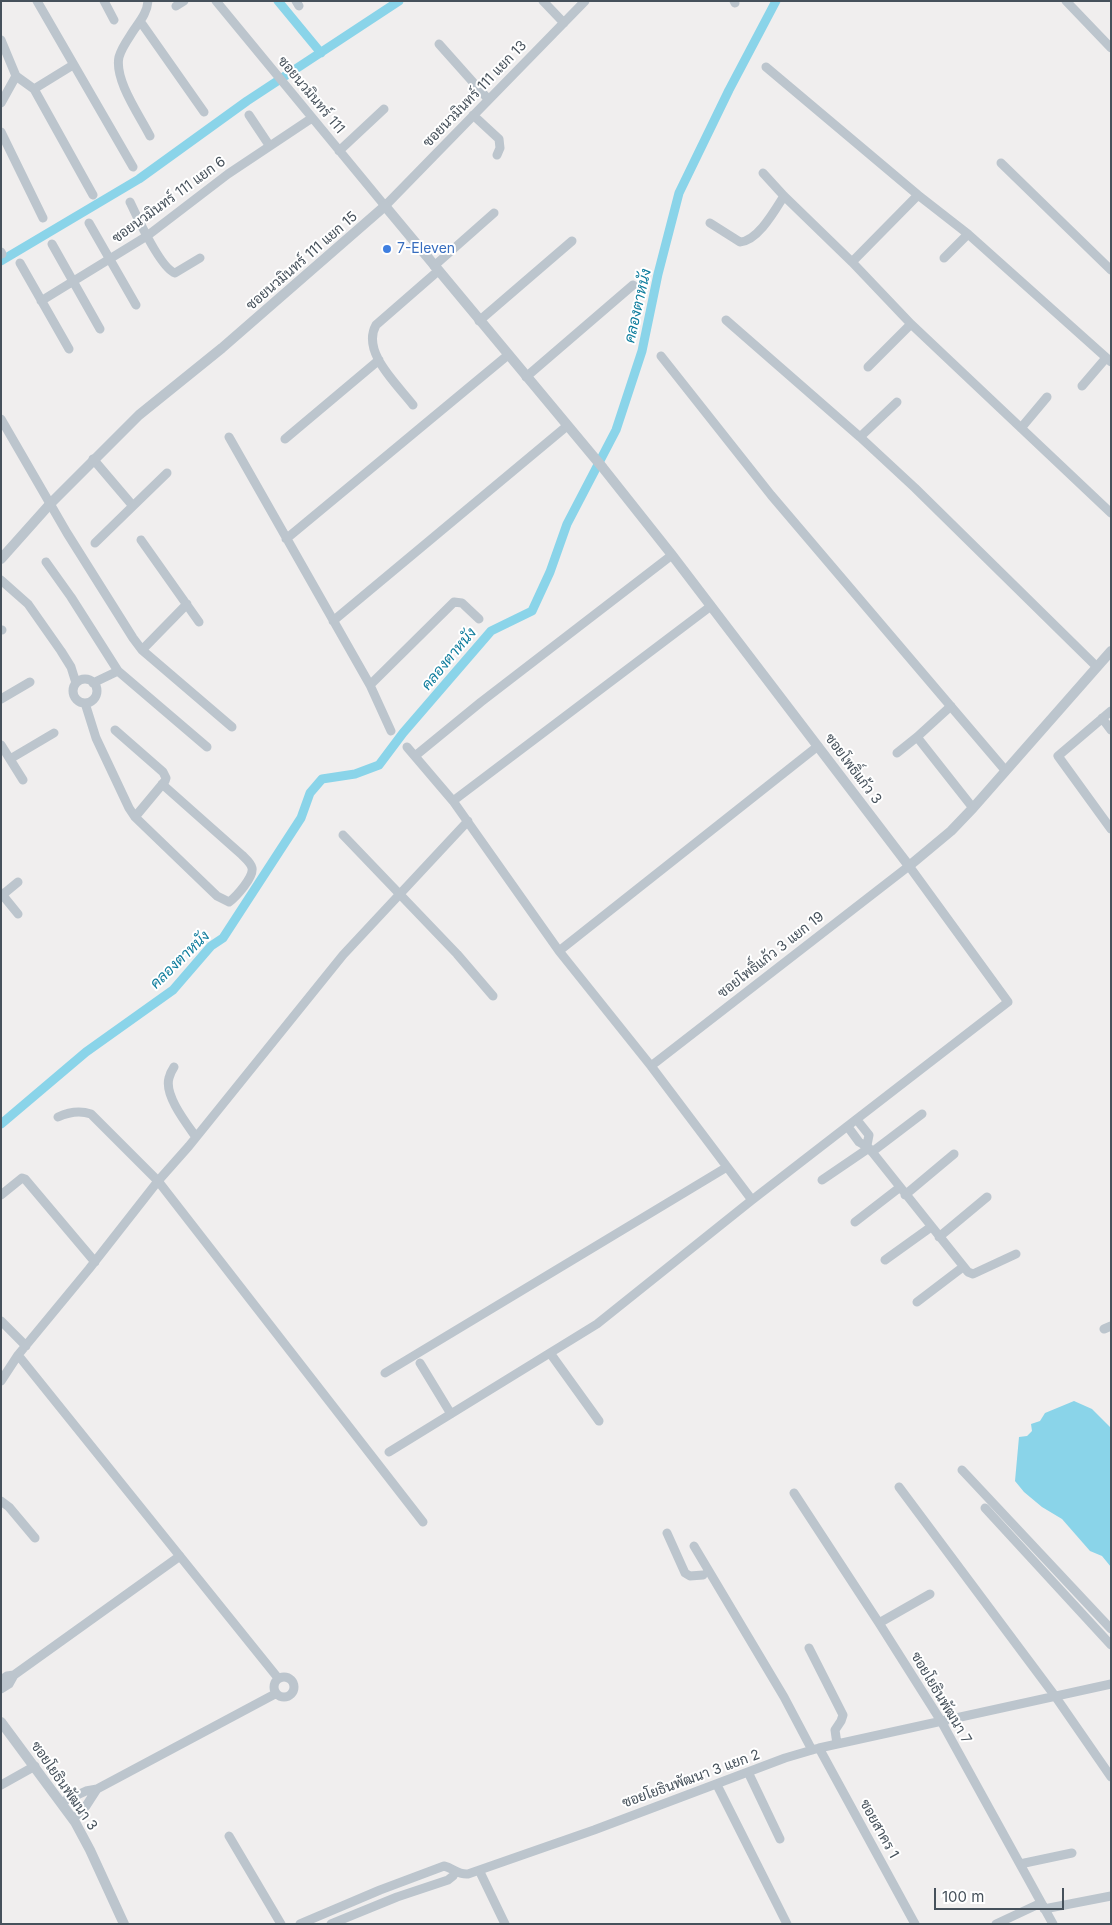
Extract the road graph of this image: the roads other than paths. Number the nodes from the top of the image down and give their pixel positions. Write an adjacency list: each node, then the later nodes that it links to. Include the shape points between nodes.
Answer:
1 (37, 1): 14 (street)
2 (104, 1): 8 (street)
3 (148, 1): 9 (street)
4 (216, 1): 24 (street, ซอยนวมินทร์ 111)
5 (543, 1): 10 (street)
6 (585, 1): 10 (street, ซอยนวมินทร์ 111 แยก 13)
7 (1066, 1): 13 (street)
8 (114, 20)
9 (140, 21): 21 (street); 26 (street, via 119,57 119,68 129,97)
10 (564, 24): 18 (street, ซอยนวมินทร์ 111 แยก 13)
11 (1, 40): 16 (street)
12 (439, 44): 18 (street)
13 (1111, 48)
14 (73, 65): 17 (street); 31 (street)
15 (766, 67): 34 (street)
16 (16, 76): 17 (street); 19 (street)
17 (34, 89): 33 (street)
18 (488, 99): 23 (street, ซอยนวมินทร์ 111 แยก 13)
19 (1, 103)
20 (384, 109): 28 (street)
21 (204, 112)
22 (249, 115): 27 (street)
23 (473, 115): 29 (street, via 499,139); 37 (street, ซอยนวมินทร์ 111 แยก 13)
24 (312, 118): 27 (street, ซอยนวมินทร์ 111 แยก 6); 28 (street, ซอยนวมินทร์ 111)
25 (1, 132): 39 (street)
26 (150, 136)
27 (270, 145): 43 (street, ซอยนวมินทร์ 111 แยก 6)
28 (339, 151): 37 (street, ซอยนวมินทร์ 111)
29 (497, 155)
30 (1001, 163): 52 (street)
31 (133, 166)
32 (763, 173): 35 (street)
33 (93, 195)
34 (918, 195): 42 (street); 49 (street)
35 (784, 196): 41 (street, via 770,218 744,242); 49 (street)
36 (130, 202): 43 (street)
37 (385, 206): 51 (street); 78 (street, ซอยนวมินทร์ 111 แยก 15, via 248,326 139,415)
38 (494, 212): 51 (street)
39 (43, 218)
40 (89, 223): 48 (street)
41 (710, 223)
42 (968, 234): 47 (street); 65 (street)
43 (147, 236): 46 (street, via 170,272 180,271); 48 (street, ซอยนวมินทร์ 111 แยก 6)
44 (572, 241): 58 (street)
45 (52, 244): 53 (street)
46 (200, 258)
47 (944, 258)
48 (109, 259): 53 (street, ซอยนวมินทร์ 111 แยก 6); 56 (street)
49 (852, 262): 59 (street)
50 (20, 263): 55 (street)
51 (436, 269): 58 (street); 64 (street, via 372,331 374,353)
52 (1111, 270)
53 (74, 282): 55 (street, ซอยนวมินทร์ 111 แยก 6); 60 (street)
54 (632, 285): 67 (street)
55 (41, 301): 61 (street)
56 (136, 305)
57 (726, 320): 76 (street)
58 (479, 321): 62 (street)
59 (911, 324): 66 (street); 74 (street)
60 (100, 329)
61 (69, 349)
62 (508, 356): 67 (street); 83 (street)
63 (661, 356): 105 (street, via 771,495)
64 (379, 360): 71 (street); 77 (street)
65 (1109, 360): 68 (street)
66 (868, 367)
67 (526, 377): 73 (street)
68 (1082, 386)
69 (1047, 398): 74 (street)
70 (898, 402): 76 (street)
71 (413, 405)
72 (1, 419): 80 (street)
73 (566, 426): 86 (street, ซอยโพธิ์แก้ว 3); 93 (street)
74 (1021, 428): 82 (street)
75 (229, 437): 83 (street)
76 (860, 437): 97 (street)
77 (285, 439)
78 (93, 459): 80 (street, ซอยนวมินทร์ 111 แยก 15); 81 (street)
79 (167, 473): 81 (street)
80 (50, 504): 87 (street, ซอยนวมินทร์ 111 แยก 15); 95 (street)
81 (133, 506): 85 (street)
82 (1111, 513)
83 (286, 538): 93 (street)
84 (141, 540): 90 (street)
85 (95, 543)
86 (672, 555): 91 (street, ซอยโพธิ์แก้ว 3); 119 (street)
87 (1, 559)
88 (46, 562): 98 (street)
89 (1, 580): 100 (street, via 28,604 61,651)
90 (187, 604): 94 (street); 95 (street)
91 (712, 606): 115 (street, ซอยโพธิ์แก้ว 3); 124 (street)
92 (479, 619): 102 (street, via 462,603 454,602)
93 (332, 621): 102 (street)
94 (199, 622)
95 (142, 650): 108 (street)
96 (1111, 651): 97 (street)
97 (1097, 667): 121 (street)
98 (118, 671): 101 (street); 116 (street)
99 (30, 682): 103 (street)
100 (76, 683): 101 (street, via 85,679); 104 (street, via 74,695)
101 (93, 683): 104 (street, via 95,696)
102 (370, 685): 111 (street)
103 (1, 699)
104 (85, 703): 126 (street, via 96,738)
105 (951, 706): 113 (street); 121 (street)
106 (1111, 711): 107 (street)
107 (1102, 718): 110 (street); 128 (street, via 1058,756)
108 (232, 727)
109 (115, 730): 123 (street, via 163,772 166,778)
110 (1111, 730)
111 (392, 731)
112 (54, 733): 120 (street)
113 (917, 737): 118 (street); 125 (street)
114 (1, 745): 120 (street)
115 (818, 746): 130 (street, ซอยโพธิ์แก้ว 3); 135 (street)
116 (207, 747)
117 (407, 747): 119 (street)
118 (897, 753)
119 (415, 756): 124 (street)
120 (10, 759): 122 (street)
121 (1005, 770): 125 (street)
122 (23, 780)
123 (162, 784): 126 (street); 126 (street, via 252,867 250,879 234,899 229,902 218,896)
124 (453, 801): 127 (street)
125 (973, 808): 130 (street)
126 (135, 817)
127 (468, 821): 132 (street); 135 (street)
128 (1111, 829)
129 (343, 835): 132 (street)
130 (909, 866): 137 (street, ซอยโพธิ์แก้ว 3 แยก 19); 141 (street, via 1008,1002)
131 (18, 882): 133 (street)
132 (400, 892): 136 (street); 143 (street, via 343,955)
133 (2, 895): 134 (street)
134 (18, 914)
135 (559, 951): 137 (street)
136 (493, 996)
137 (651, 1066): 146 (street)
138 (174, 1067): 143 (street, via 168,1085)
139 (922, 1114): 144 (street)
140 (58, 1117): 148 (street, via 77,1112 91,1114)
141 (857, 1120): 142 (street); 144 (street, via 869,1135)
142 (848, 1127): 144 (street); 152 (street)
143 (196, 1137): 148 (street)
144 (869, 1149): 147 (street); 149 (street)
145 (954, 1154): 149 (street)
146 (727, 1167): 152 (street); 166 (street)
147 (822, 1180)
148 (158, 1181): 158 (street); 176 (street)
149 (902, 1191): 153 (street); 154 (street)
150 (1, 1195): 158 (street, via 25,1179)
151 (987, 1197): 155 (street)
152 (752, 1200): 163 (street, via 597,1324)
153 (855, 1222)
154 (931, 1227): 155 (street); 157 (street)
155 (939, 1237): 159 (street)
156 (1016, 1254): 159 (street, via 973,1274)
157 (885, 1260)
158 (95, 1262): 162 (street)
159 (963, 1267): 160 (street)
160 (917, 1302)
161 (1, 1321): 162 (street)
162 (26, 1346): 164 (street)
163 (550, 1353): 168 (street); 169 (street)
164 (18, 1356): 167 (street); 180 (street)
165 (420, 1363): 168 (street)
166 (385, 1374)
167 (1, 1381)
168 (451, 1414): 170 (street)
169 (599, 1421)
170 (389, 1452)
171 (962, 1470): 184 (street)
172 (899, 1487): 193 (street)
173 (794, 1493): 183 (street, ซอยโยธินพัฒนา 7)
174 (1, 1501): 178 (street)
175 (985, 1508): 185 (street)
176 (423, 1522)
177 (666, 1533): 181 (street, via 685,1573)
178 (35, 1538)
179 (694, 1546): 197 (street, ซอยสาคร 1)
180 (180, 1556): 187 (street); 188 (street)
181 (703, 1575)
182 (930, 1594): 183 (street)
183 (879, 1623): 194 (street, ซอยโยธินพัฒนา 7)
184 (1111, 1629)
185 (1111, 1645)
186 (809, 1648): 196 (street, via 843,1715 835,1730)
187 (14, 1675): 189 (street); 191 (street)
188 (278, 1678): 192 (street, via 273,1685); 192 (street, via 287,1677 294,1687 287,1697)
189 (1, 1680)
190 (1111, 1684): 193 (street, ซอยโยธินพัฒนา 3 แยก 2)
191 (1, 1689)
192 (275, 1694): 203 (street)
193 (1055, 1696): 194 (street, ซอยโยธินพัฒนา 3 แยก 2); 200 (street)
194 (941, 1721): 196 (street, ซอยโยธินพัฒนา 3 แยก 2); 209 (street, ซอยโยธินพัฒนา 7)
195 (1, 1722): 198 (street, ซอยโยธินพัฒนา 3)
196 (837, 1744): 197 (street, ซอยโยธินพัฒนา 3 แยก 2)
197 (815, 1749): 199 (street, ซอยโยธินพัฒนา 3 แยก 2); 220 (street, ซอยสาคร 1)
198 (35, 1766): 202 (street); 204 (street, ซอยโยธินพัฒนา 3)
199 (748, 1772): 201 (street, ซอยโยธินพัฒนา 3 แยก 2); 207 (street)
200 (1110, 1774)
201 (717, 1784): 210 (street, ซอยโยธินพัฒนา 3 แยก 2); 219 (street)
202 (1, 1785)
203 (97, 1789): 204 (street); 205 (street)
204 (62, 1802): 205 (street, ซอยโยธินพัฒนา 3)
205 (73, 1819): 214 (street, ซอยโยธินพัฒนา 3)
206 (229, 1836): 215 (street)
207 (780, 1839)
208 (1072, 1854): 209 (street)
209 (1020, 1864): 213 (street, ซอยโยธินพัฒนา 7)
210 (479, 1870): 211 (street, ซอยโยธินพัฒนา 3 แยก 2, via 461,1874); 218 (street)
211 (455, 1871): 216 (street, ซอยโยธินพัฒนา 3 แยก 2, via 444,1866); 217 (street, via 448,1880)
212 (1111, 1896): 213 (street)
213 (1043, 1906): 221 (street); 222 (street, ซอยโยธินพัฒนา 7)
214 (124, 1924)
215 (281, 1924)
216 (300, 1924)
217 (331, 1924)
218 (505, 1924)
219 (787, 1924)
220 (915, 1924)
221 (996, 1924)
222 (1053, 1924)

